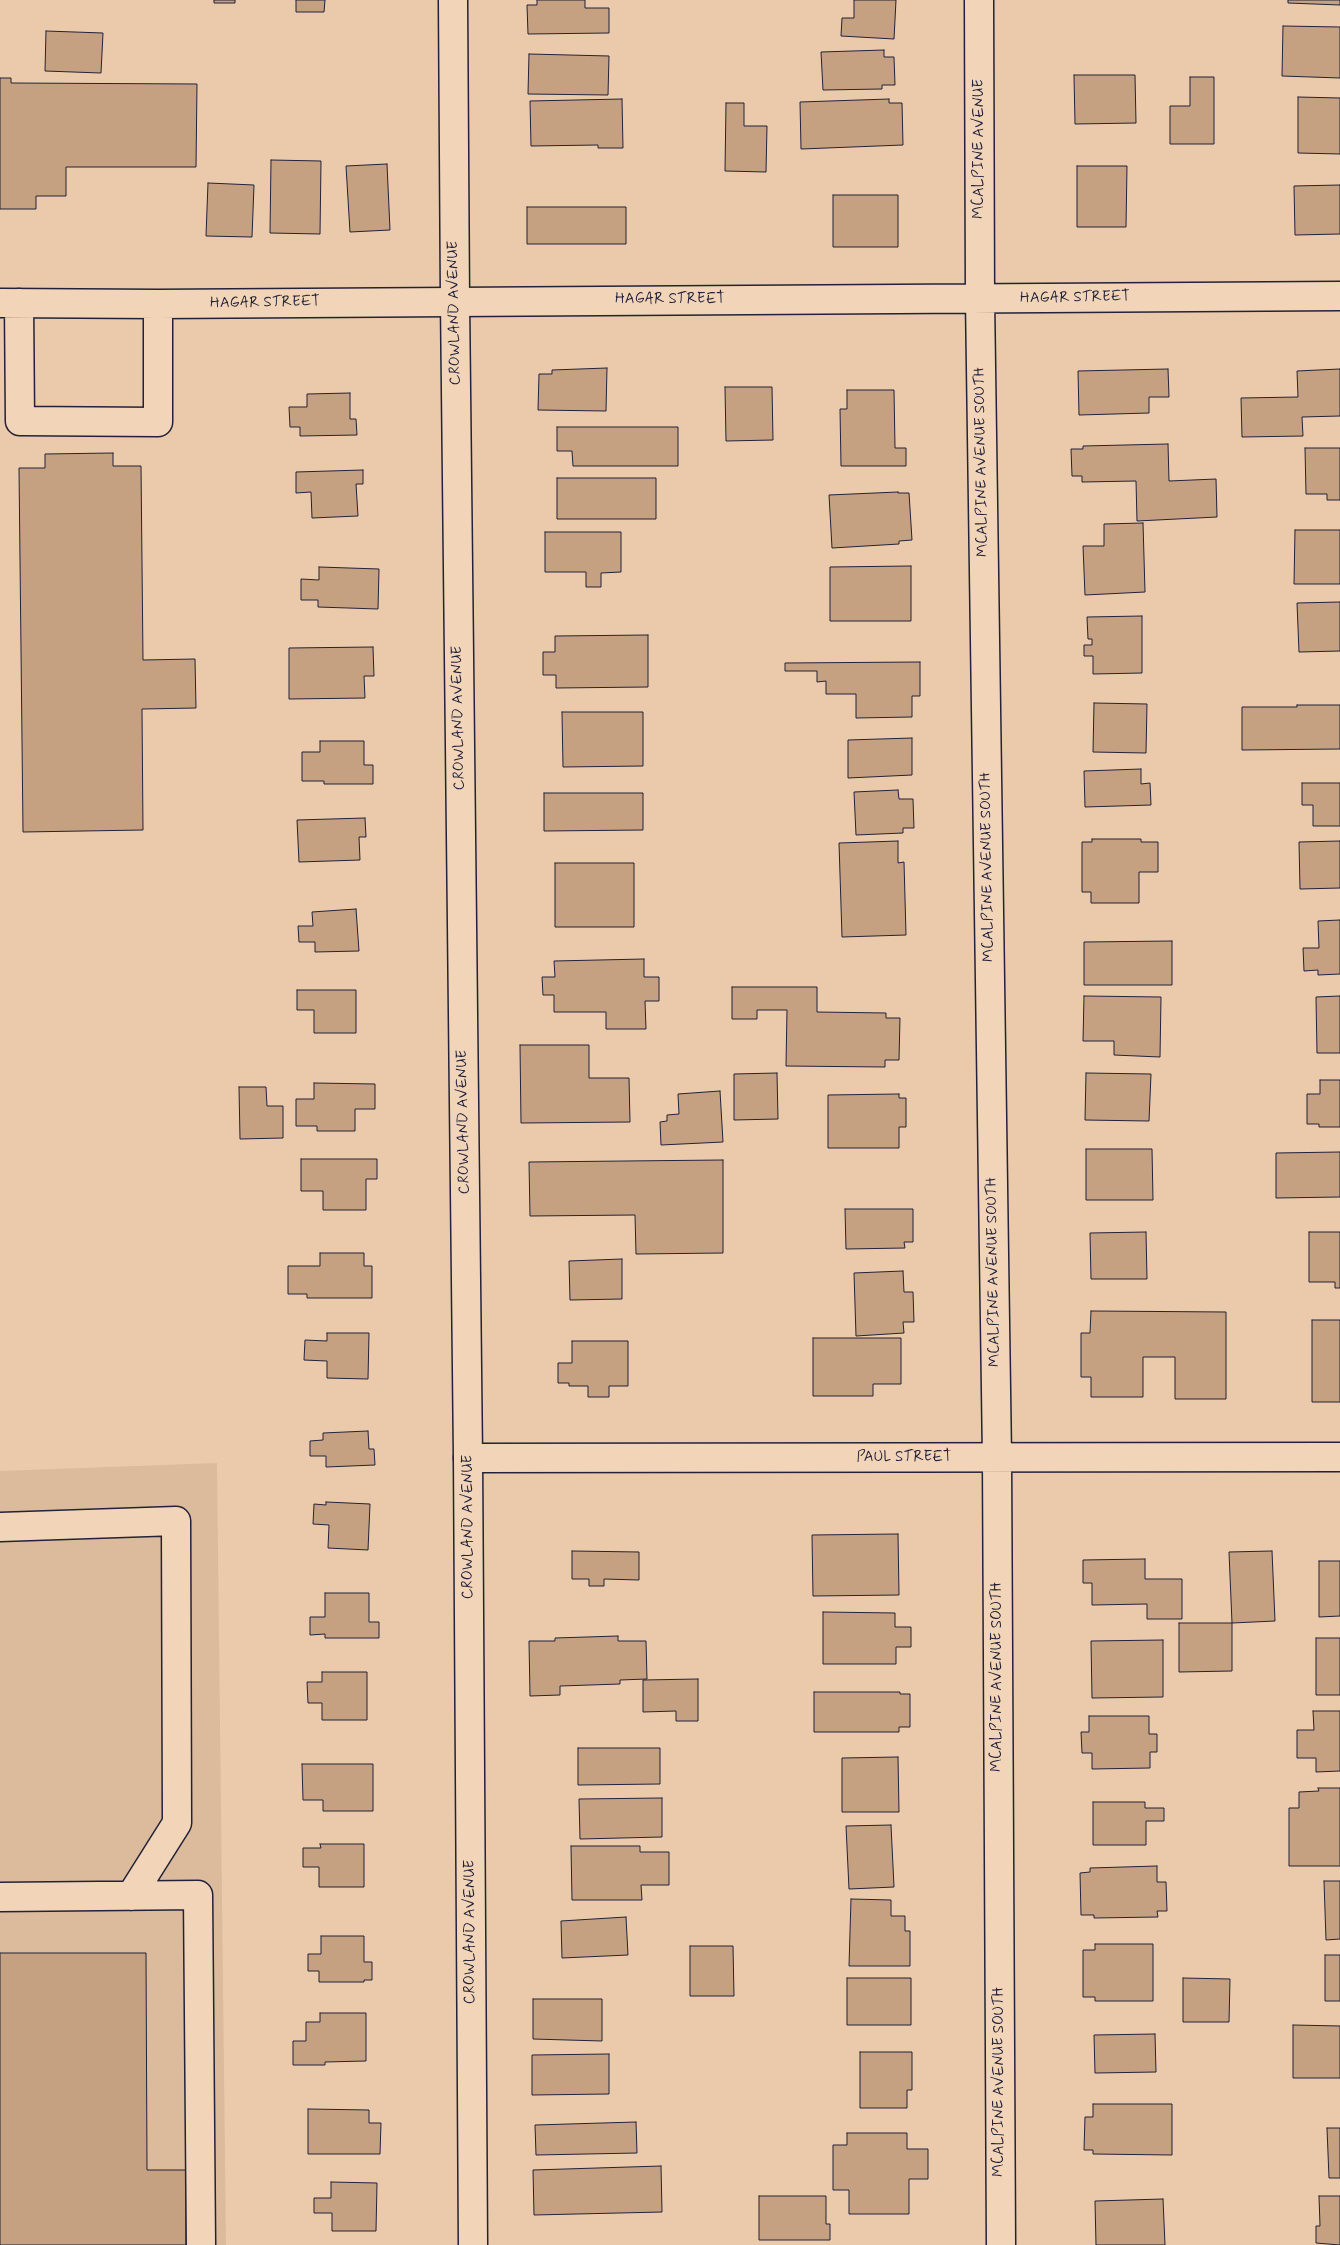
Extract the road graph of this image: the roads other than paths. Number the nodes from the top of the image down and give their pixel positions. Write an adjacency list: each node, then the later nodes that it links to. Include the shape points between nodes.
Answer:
1 (453, 0): 5 (street, CROWLAND AVENUE)
2 (979, 0): 4 (street, MCALPINE AVENUE)
3 (1340, 296): 4 (street, HAGAR STREET)
4 (980, 299): 5 (street, HAGAR STREET); 10 (street, MCALPINE AVENUE SOUTH)
5 (455, 301): 7 (street, HAGAR STREET); 9 (street, CROWLAND AVENUE)
6 (9, 303): 7 (street, HAGAR STREET); 7 (street, via 20,421 158,422)
7 (158, 304)
8 (1340, 1457): 10 (street, PAUL STREET)
9 (468, 1458): 10 (street, PAUL STREET); 15 (street, CROWLAND AVENUE)
10 (997, 1458): 16 (street, MCALPINE AVENUE SOUTH)
11 (0, 1527): 12 (street, via 176,1521 178,1823)
12 (131, 1896): 13 (street); 14 (street, via 198,1895)
13 (0, 1897)
14 (201, 2245)
15 (472, 2245)
16 (1001, 2245)

